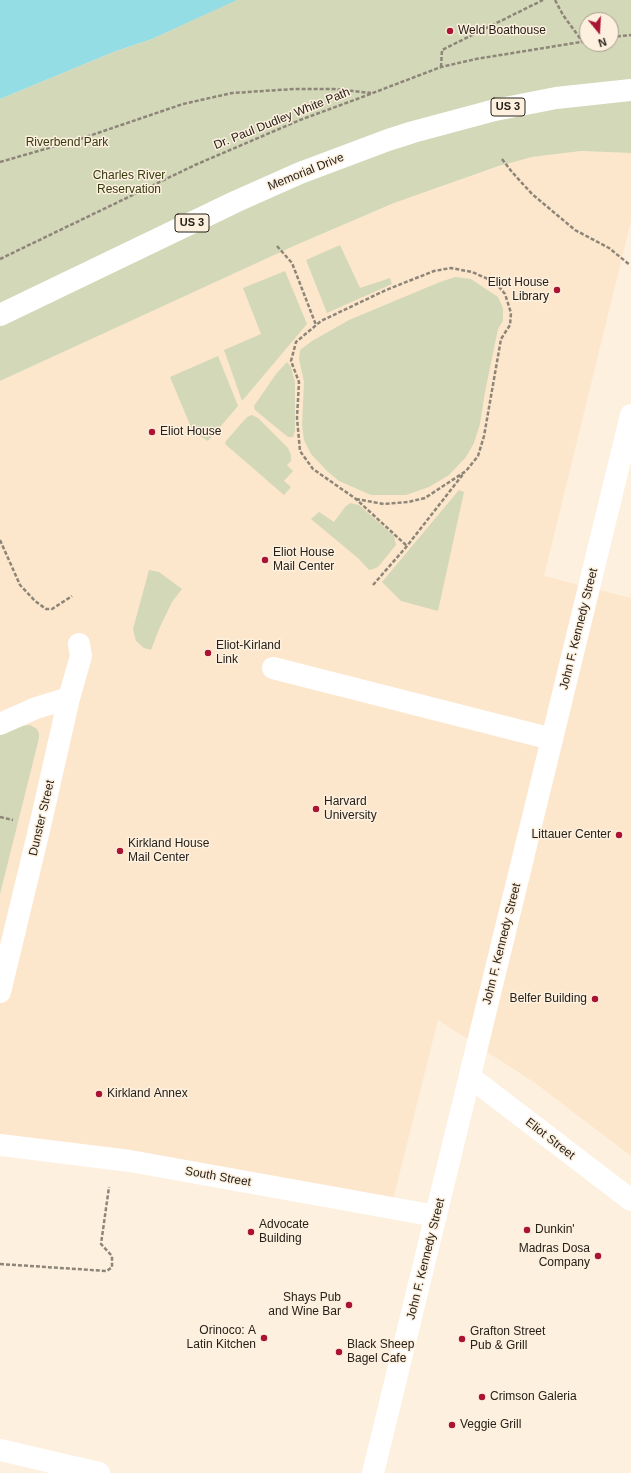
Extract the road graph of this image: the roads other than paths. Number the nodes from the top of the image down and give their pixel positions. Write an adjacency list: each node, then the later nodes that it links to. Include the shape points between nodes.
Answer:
1 (631, 90): 2 (main road, Memorial Drive / US 3, via 556,98 495,110 388,140 237,201)
2 (0, 315)
3 (631, 415): 8 (main road, John F. Kennedy Street)
4 (79, 644): 6 (main road, Dunster Street, via 81,656)
5 (273, 668): 8 (main road)
6 (69, 698): 7 (main road, via 31,710); 9 (main road, Dunster Street)
7 (0, 724)
8 (552, 739): 10 (main road, John F. Kennedy Street)
9 (0, 992)
10 (470, 1077): 12 (main road, Eliot Street); 13 (main road, John F. Kennedy Street)
11 (0, 1145): 13 (main road, South Street, via 130,1161)
12 (631, 1200)
13 (436, 1216): 16 (main road, John F. Kennedy Street)
14 (0, 1450): 15 (main road)
15 (99, 1473)
16 (373, 1473)

